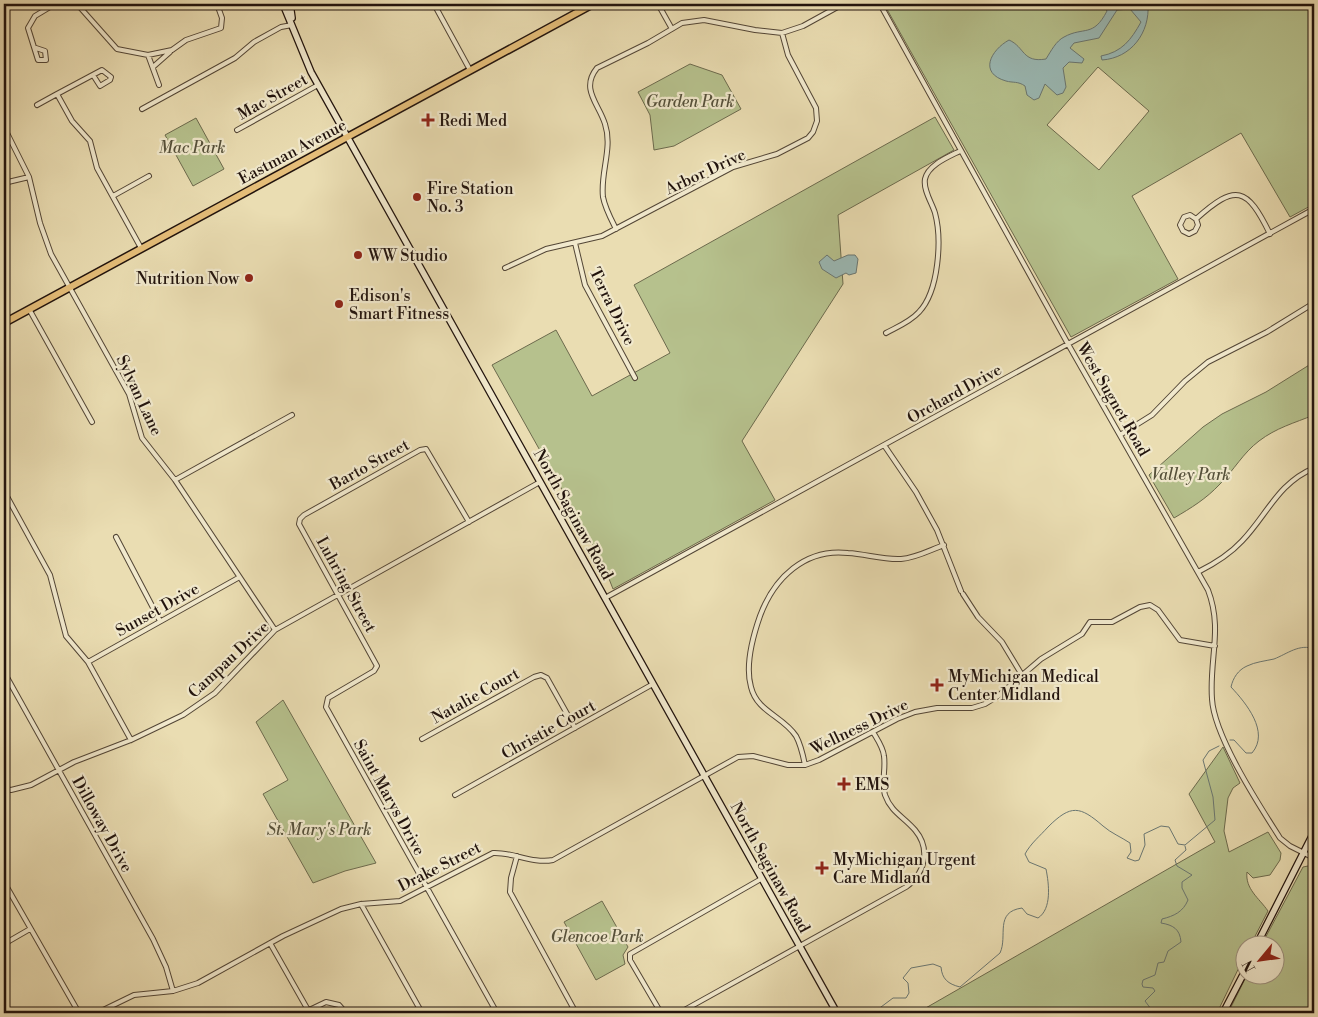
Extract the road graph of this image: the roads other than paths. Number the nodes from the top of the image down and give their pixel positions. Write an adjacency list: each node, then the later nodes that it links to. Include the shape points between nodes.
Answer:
1 (55, 4): 14 (street, via 35,16 28,28)
2 (77, 4): 16 (street, via 117,49)
3 (217, 4): 15 (street, via 222,18 221,28 186,40)
4 (283, 4): 11 (main road, North Saginaw Road)
5 (288, 4): 11 (main road)
6 (434, 4): 18 (street)
7 (593, 4): 18 (main road, Eastman Avenue)
8 (658, 4): 12 (street)
9 (843, 4): 13 (street, via 803,26)
10 (880, 4): 28 (street, West Sugnet Road)
11 (292, 25): 20 (main road, North Saginaw Road); 24 (street, via 281,27 254,42 235,58)
12 (672, 28): 13 (street, via 704,20); 35 (street, via 648,43 607,61 597,68 590,80 593,100 606,124 608,152 603,196)
13 (782, 33): 35 (street, Arbor Drive, via 788,55 816,108 814,132 777,154 733,167)
14 (36, 48)
15 (172, 50): 16 (street); 17 (street)
16 (148, 55): 17 (street)
17 (153, 67): 21 (street)
18 (470, 70): 27 (main road, Eastman Avenue)
19 (93, 74): 19 (street, via 100,86 111,77 102,70); 22 (street)
20 (318, 84): 26 (street, Mac Street); 27 (main road, North Saginaw Road)
21 (159, 85)
22 (57, 94): 23 (street); 32 (street, via 72,121 90,141 97,168)
23 (37, 105)
24 (142, 109)
25 (4, 127): 30 (street, Sylvan Lane)
26 (237, 130)
27 (348, 137): 38 (main road, Eastman Avenue); 53 (main road, North Saginaw Road)
28 (960, 151): 44 (street, via 930,170 925,180 935,213 939,249 927,300 913,317); 45 (street, West Sugnet Road)
29 (149, 176): 32 (street)
30 (29, 177): 31 (street); 40 (street, Sylvan Lane, via 44,237)
31 (4, 183)
32 (113, 196): 38 (street)
33 (1314, 209): 36 (street, Orchard Drive)
34 (1196, 219): 34 (street, via 1197,228 1192,233 1181,229 1180,222 1184,217 1190,215); 36 (street, via 1219,200 1235,194 1252,202)
35 (616, 229): 37 (street, Arbor Drive)
36 (1270, 234): 45 (street, Orchard Drive)
37 (575, 243): 39 (street, Arbor Drive, via 533,254); 46 (street, Terra Drive, via 585,285)
38 (141, 248): 40 (main road, Eastman Avenue)
39 (505, 268)
40 (69, 287): 42 (main road, Eastman Avenue); 52 (street, Sylvan Lane, via 128,394 142,438)
41 (1314, 303): 49 (street, via 1290,320 1198,369 1152,415)
42 (29, 309): 43 (main road, Eastman Avenue); 48 (street)
43 (4, 323)
44 (886, 333)
45 (1068, 344): 49 (street, West Sugnet Road); 50 (street, Orchard Drive)
46 (635, 378)
47 (292, 415): 52 (street)
48 (92, 422)
49 (1120, 435): 59 (street, West Sugnet Road)
50 (884, 445): 58 (street, via 916,492); 62 (street, Orchard Drive)
51 (1314, 468): 59 (street, via 1278,493 1233,550)
52 (175, 480): 60 (street, Sylvan Lane)
53 (540, 482): 56 (street, Campau Drive); 62 (main road, North Saginaw Road)
54 (4, 491): 66 (street, via 50,575 66,636)
55 (304, 515): 56 (street, Barto Street, via 426,449); 61 (street, Luhring Street, via 299,524)
56 (469, 522): 61 (street, Campau Drive)
57 (116, 537): 63 (street)
58 (944, 545): 68 (street, via 962,593 978,617 1002,642); 75 (street, via 899,559 844,552 823,554 797,565 774,586 758,621 749,682 760,706 796,736)
59 (1198, 572): 65 (street, West Sugnet Road, via 1215,613)
60 (238, 578): 63 (street, Sunset Drive); 64 (street, Sylvan Lane)
61 (339, 595): 64 (street, Campau Drive); 70 (street, Luhring Street, via 377,666 374,671)
62 (605, 598): 69 (main road, North Saginaw Road)
63 (160, 621): 66 (street, Sunset Drive)
64 (275, 630): 74 (street, Campau Drive, via 215,693 183,715)
65 (1216, 646): 68 (street, Wellness Drive, via 1180,640 1162,614 1150,605 1143,606 1112,622 1090,622 1082,634); 81 (street, West Sugnet Road, via 1212,699 1221,735 1280,838)
66 (88, 662): 74 (street)
67 (4, 672): 76 (street, Dilloway Drive)
68 (1022, 675): 72 (street, Wellness Drive, via 985,704 972,708 922,710 902,716)
69 (653, 684): 71 (street, Christie Court); 77 (main road, North Saginaw Road)
70 (328, 698): 86 (street, Saint Marys Drive, via 328,712)
71 (575, 728): 73 (street, Natalie Court, via 547,678 542,675); 79 (street, Christie Court)
72 (873, 732): 75 (street, Wellness Drive); 92 (street, via 884,755 885,796 894,812 921,838 923,867 906,887)
73 (422, 739)
74 (131, 740): 76 (street, Campau Drive)
75 (805, 765): 77 (street, Wellness Drive, via 788,765 758,756 745,756)
76 (59, 770): 78 (street, Campau Drive, via 21,788); 94 (street, Dilloway Drive, via 153,939)
77 (704, 775): 82 (street, Drake Street, via 553,860 538,861); 84 (main road, North Saginaw Road)
78 (4, 789)
79 (454, 795)
80 (1314, 832): 81 (main road)
81 (1303, 853): 83 (street, West Sugnet Road); 89 (main road)
82 (517, 856): 86 (street, Drake Street, via 492,853); 102 (street, via 510,892)
83 (1314, 858)
84 (762, 879): 92 (main road, North Saginaw Road); 103 (street, via 630,954 630,960)
85 (4, 882): 88 (street)
86 (426, 888): 87 (street, Drake Street, via 400,901); 101 (street, Saint Marys Drive)
87 (361, 904): 90 (street, Drake Street, via 341,909); 100 (street)
88 (30, 929): 91 (street); 96 (street)
89 (1263, 934)
90 (270, 943): 94 (street, Drake Street, via 198,983); 95 (street)
91 (4, 944)
92 (800, 947): 104 (street); 105 (main road, North Saginaw Road)
93 (1238, 984): 106 (main road)
94 (173, 991): 97 (street, Drake Street, via 134,995)
95 (308, 1010): 98 (street); 99 (street, via 332,1002 339,1004)
96 (79, 1013)
97 (97, 1013)
98 (303, 1013)
99 (346, 1013)
100 (422, 1013)
101 (497, 1013)
102 (576, 1013)
103 (660, 1013)
104 (679, 1013)
105 (837, 1013)
106 (1223, 1013)

